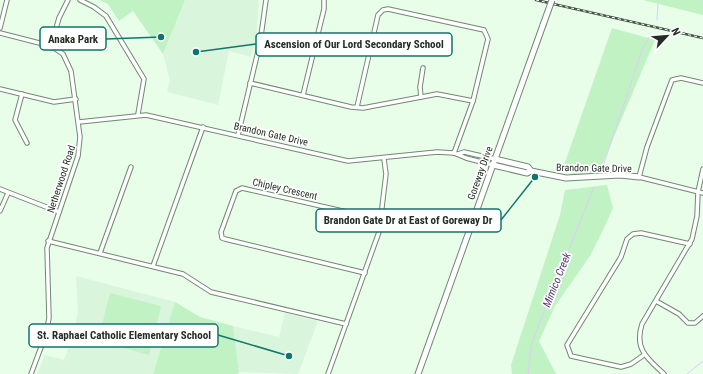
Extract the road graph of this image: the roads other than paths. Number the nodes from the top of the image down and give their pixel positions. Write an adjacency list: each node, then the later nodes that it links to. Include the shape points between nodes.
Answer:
1 (7, 0): 7 (street)
2 (68, 0): 9 (street, via 59,18)
3 (80, 0): 20 (street, via 94,6 106,16 144,79)
4 (266, 0): 11 (street, via 260,43)
5 (324, 0): 15 (street)
6 (552, 0): 26 (main road, Goreway Drive, bridge)
7 (0, 28)
8 (0, 32): 9 (street, Netherwood Road)
9 (51, 46): 17 (street, Netherwood Road, via 63,54 68,62)
10 (423, 68): 16 (street)
11 (250, 83): 15 (street); 23 (street)
12 (703, 83): 32 (street, via 681,78 672,80 647,147)
13 (0, 89): 14 (street)
14 (22, 94): 17 (street, via 54,102); 24 (street, via 15,120)
15 (303, 95): 19 (street)
16 (421, 97): 18 (street, via 444,94); 19 (street, via 364,108)
17 (76, 99): 21 (street, Netherwood Road)
18 (472, 101): 19 (street, via 488,39 486,32 386,9 378,16); 25 (street)
19 (357, 107)
20 (138, 114): 21 (street, Brandon Gate Drive); 22 (street, Brandon Gate Drive)
21 (79, 122): 38 (street, Netherwood Road, via 80,148)
22 (203, 127): 23 (street, Brandon Gate Drive); 43 (street)
23 (238, 135): 27 (street, Brandon Gate Drive, via 348,162)
24 (27, 143)
25 (456, 153): 26 (street, Brandon Gate Drive, via 464,152); 27 (street, Brandon Gate Drive, via 431,152); 28 (street, Brandon Gate Drive)
26 (495, 158): 28 (main road, Goreway Drive); 31 (main road, Brandon Gate Drive, via 528,167)
27 (384, 159): 39 (street, via 386,174 381,202)
28 (493, 165): 31 (main road, Brandon Gate Drive, via 527,173); 51 (main road, Goreway Drive)
29 (131, 167): 42 (street)
30 (703, 169): 34 (street)
31 (531, 171): 32 (main road, Brandon Gate Drive, via 581,179)
32 (639, 177): 34 (street, Brandon Gate Drive)
33 (0, 189): 35 (street)
34 (698, 192): 36 (street, Brandon Gate Drive); 41 (street, via 697,216)
35 (8, 193): 37 (street); 38 (street)
36 (703, 193)
37 (0, 211)
38 (59, 212): 40 (street, Netherwood Road)
39 (382, 220): 44 (street); 44 (street, Chipley Crescent, via 242,188 236,191 221,232 222,238 225,239)
40 (48, 241): 42 (street); 49 (street, Netherwood Road, via 46,255 49,318 46,334)
41 (690, 244): 45 (street); 48 (street, via 641,233 633,234 627,239 621,257 567,345 571,356 616,367 626,366)
42 (100, 253): 43 (street)
43 (153, 266): 47 (street, via 183,274 211,292)
44 (365, 273): 47 (street)
45 (656, 301): 46 (street, via 678,314 688,324 695,323); 48 (street, via 640,332)
46 (703, 316)
47 (346, 324): 50 (street)
48 (644, 355): 52 (street)
49 (31, 374)
50 (328, 374)
51 (418, 374)
52 (664, 374)

